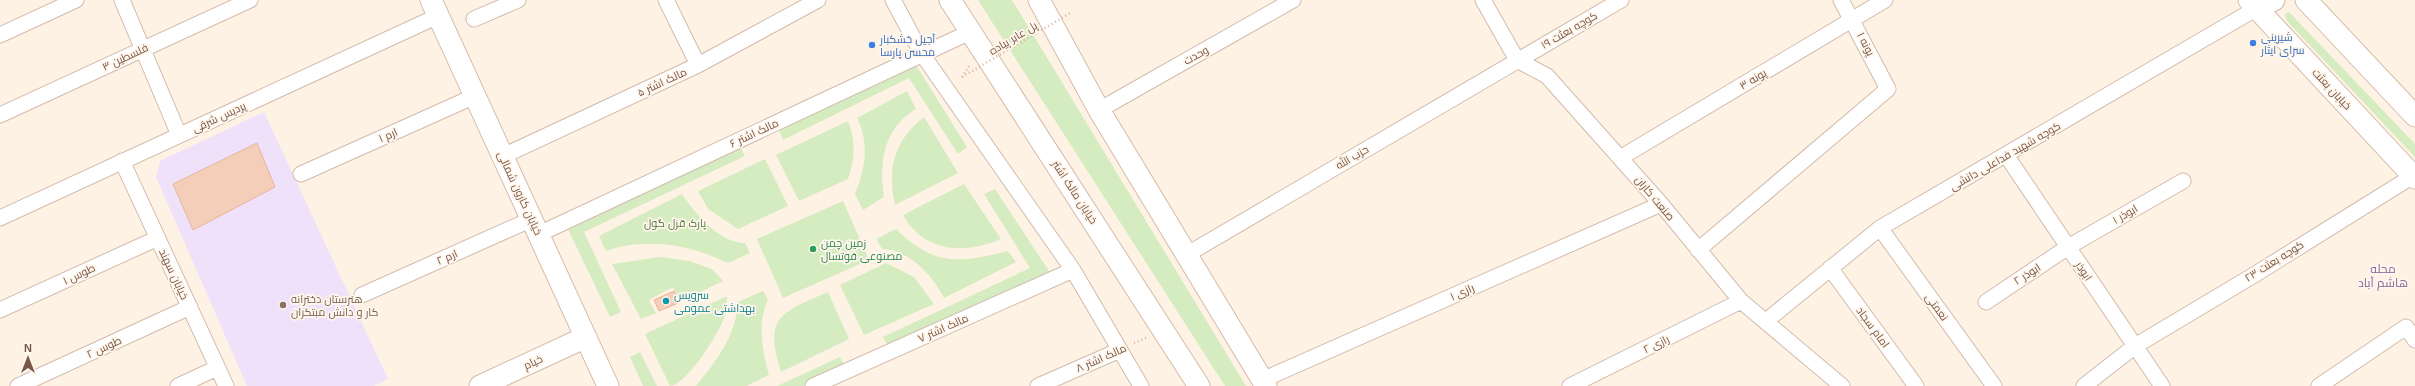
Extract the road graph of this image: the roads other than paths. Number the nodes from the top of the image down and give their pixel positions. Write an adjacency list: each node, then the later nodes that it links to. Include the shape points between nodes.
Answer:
1 (76, 0): 21 (street)
2 (122, 0): 22 (street)
3 (250, 0): 22 (street, فلسطین ۳)
4 (518, 0): 18 (street)
5 (666, 0): 25 (street)
6 (818, 0): 25 (street, مالک اشتر ۵)
7 (893, 0): 23 (street)
8 (950, 0): 20 (main road, خیابان مالک اشتر)
9 (1040, 0): 27 (main road)
10 (1294, 0): 27 (street, وحدت)
11 (1483, 0): 24 (street)
12 (1621, 0): 24 (street, کوچه بعثت ۱۹)
13 (1841, 0): 19 (street, پونه ۱)
14 (1885, 0): 19 (street, پونه ۳)
15 (2306, 0): 29 (main road)
16 (2260, 3): 31 (street, کوچه شهید فداعلی دانشی); 36 (main road, خیابان بعثت)
17 (435, 8): 26 (main road, خیابان کارون شمالی); 30 (street, پردیس شرقی)
18 (474, 19)
19 (1853, 20): 33 (street, پونه ۳); 44 (street, پونه ۱, via 1888,89)
20 (970, 32): 23 (street, مالک اشتر ۶); 68 (main road, خیابان مالک اشتر)
21 (0, 35)
22 (142, 50): 28 (street, فلسطین ۳); 30 (street)
23 (922, 54): 40 (street, مالک اشتر ۶); 47 (street)
24 (1517, 60): 33 (street, صنعت کاران, via 1547,76); 45 (street, حزب الله)
25 (698, 65): 32 (street, مالک اشتر ۵)
26 (475, 96): 32 (main road, خیابان کارون شمالی); 35 (street, ارم ۱)
27 (1099, 110): 45 (main road)
28 (0, 115)
29 (2415, 116)
30 (179, 135): 34 (street, پردیس شرقی)
31 (2006, 155): 41 (street, کوچه شهید فداعلی دانشی); 43 (street, ابوذر)
32 (503, 156): 40 (main road, خیابان کارون شمالی)
33 (1620, 158): 38 (street, صنعت کاران)
34 (122, 161): 39 (street, پردیس شرقی); 42 (street, خیابان سهند)
35 (301, 174)
36 (2414, 177): 56 (street, کوچه بعثت ۲۳)
37 (2183, 181): 43 (street, ابوذر ۱)
38 (1661, 204): 44 (street, صنعت کاران); 59 (street, رازی ۱)
39 (0, 218)
40 (535, 226): 48 (street, ارم ۲); 54 (main road, خیابان کارون شمالی)
41 (1880, 228): 46 (street, کوچه شهید فداعلی دانشی); 72 (street, نعمتی)
42 (158, 238): 51 (street, خیابان سهند); 52 (street, طوس ۱)
43 (2068, 247): 50 (street, ابوذر ۲); 56 (street, ابوذر)
44 (1698, 250): 49 (street, صنعت کاران)
45 (1186, 255): 59 (main road)
46 (1830, 268): 53 (street, کوچه شهید فداعلی دانشی); 71 (street, امام سجاد)
47 (1073, 270): 57 (street); 65 (street, مالک اشتر ۷)
48 (362, 294)
49 (1741, 301): 53 (street, صنعت کاران); 69 (street, رازی ۲)
50 (1986, 302)
51 (190, 307): 58 (street, خیابان سهند); 60 (street, طوس ۲)
52 (0, 310)
53 (1766, 321): 70 (street, صنعت کاران)
54 (586, 337): 63 (main road, خیام); 64 (main road, خیابان کارون شمالی)
55 (2415, 340): 75 (street, via 2406,327)
56 (2135, 346): 73 (street, کوچه بعثت ۲۳); 74 (street, ابوذر)
57 (1120, 350): 66 (street, مالک اشتر ۸); 67 (street)
58 (217, 368): 61 (street); 62 (street, خیابان سهند)
59 (1264, 383)
60 (18, 386)
61 (178, 386)
62 (226, 386)
63 (480, 386)
64 (608, 386)
65 (813, 386)
66 (1038, 386)
67 (1141, 386)
68 (1199, 386)
69 (1570, 386)
70 (1842, 386)
71 (1916, 386)
72 (1994, 386)
73 (2084, 386)
74 (2162, 386)
75 (2319, 386)

